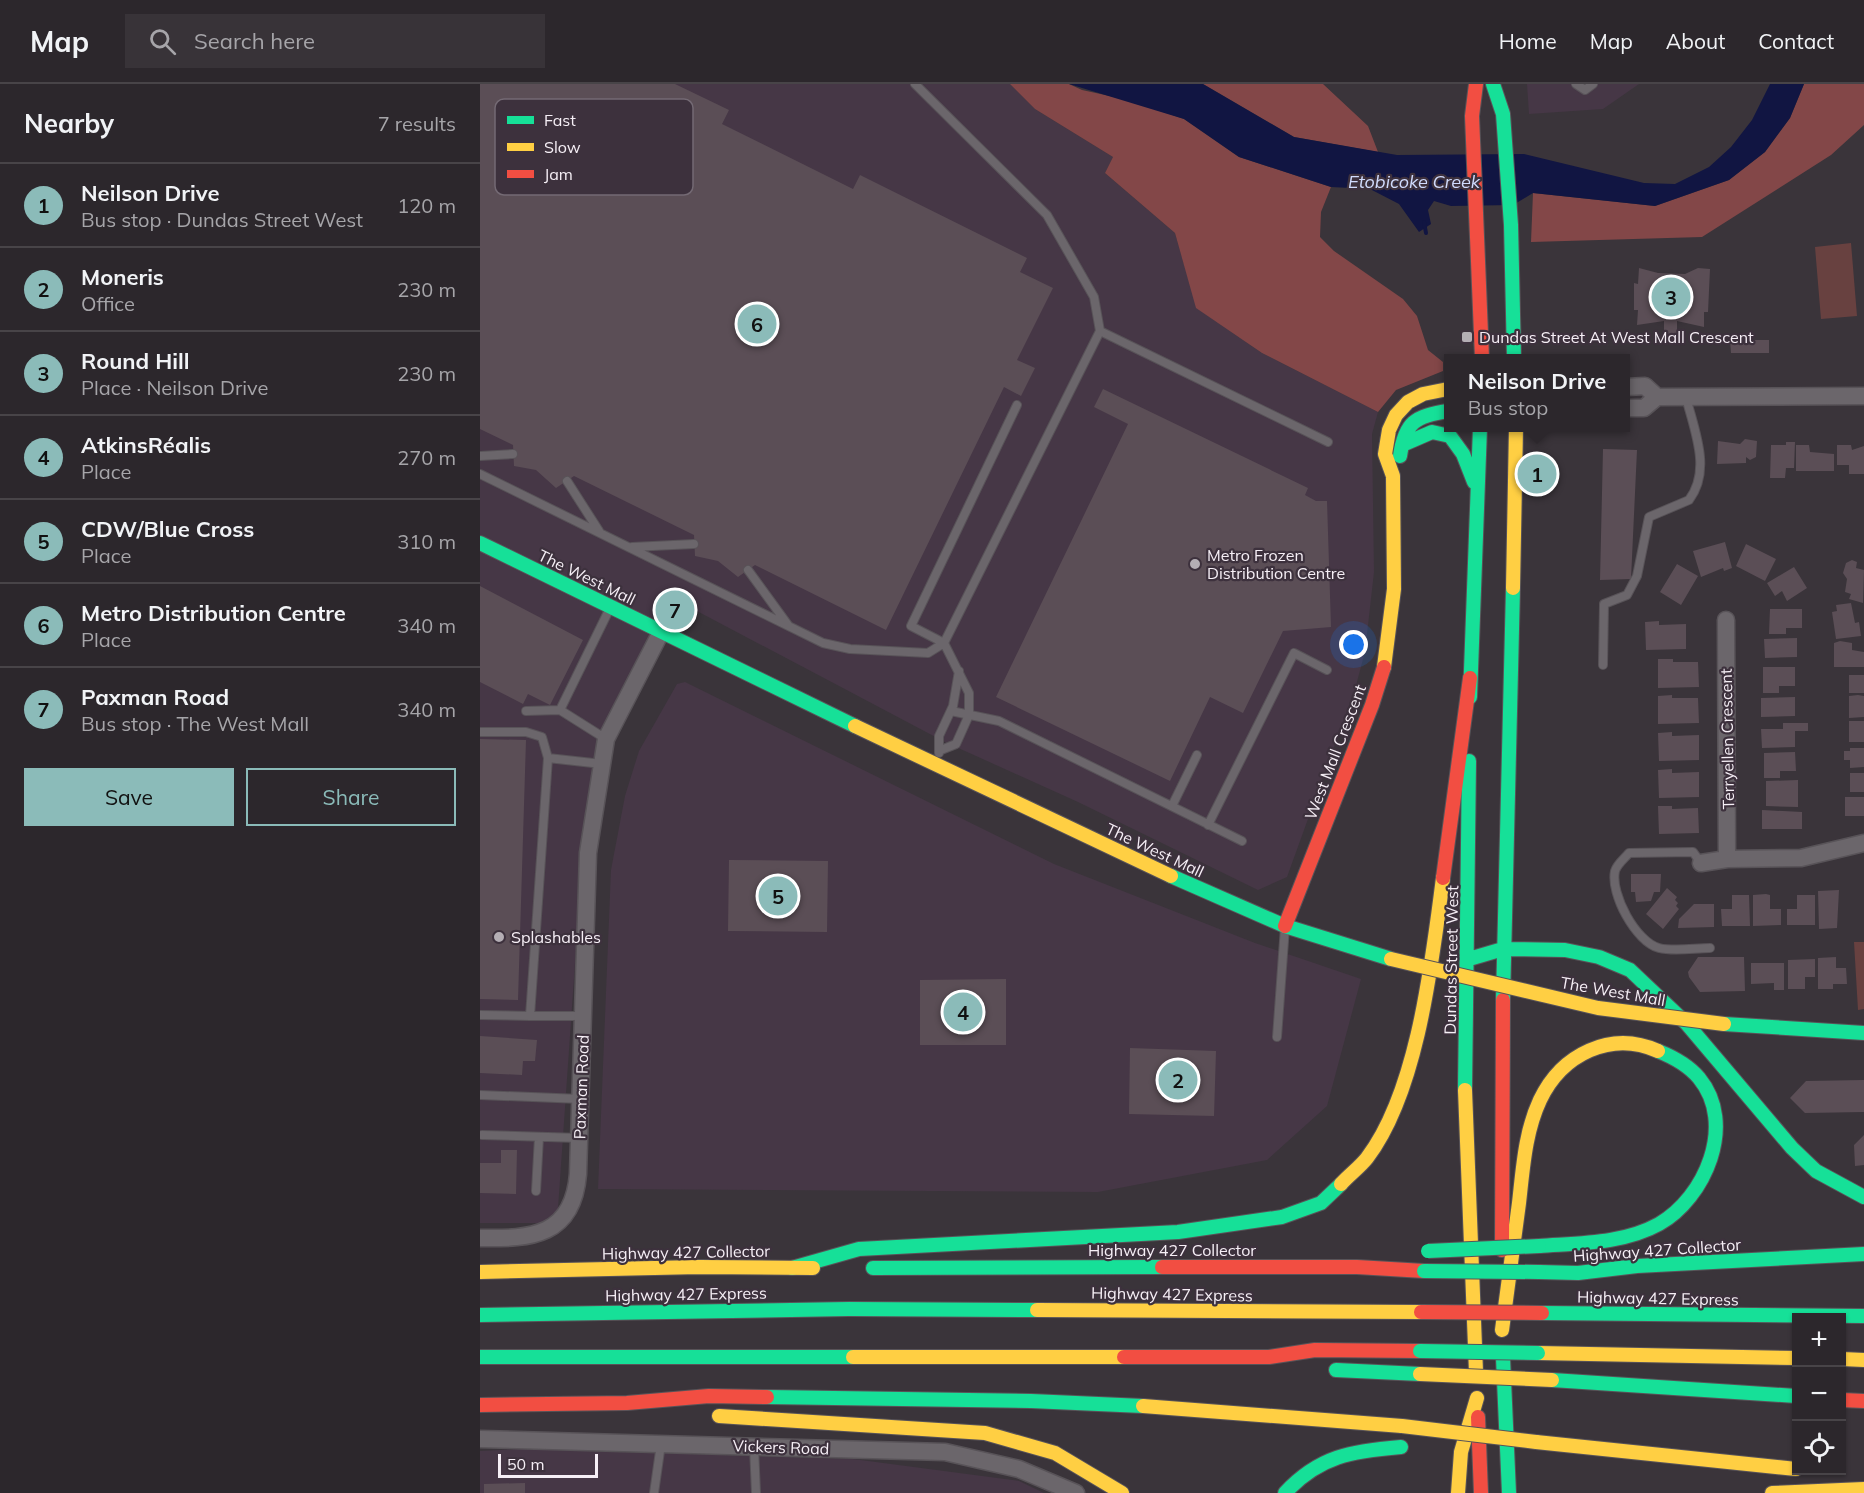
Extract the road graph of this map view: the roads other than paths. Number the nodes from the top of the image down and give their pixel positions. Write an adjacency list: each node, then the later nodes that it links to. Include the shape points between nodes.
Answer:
1 (915, 84): 6 (lane, via 1047,215 1094,297)
2 (1476, 84): 7 (main road, via 1472,116)
3 (1493, 84): 8 (main road, via 1503,114)
4 (1576, 84): 5 (lane, via 1585,90)
5 (1593, 84)
6 (1100, 331): 19 (lane); 36 (lane)
7 (1482, 354)
8 (1514, 354)
9 (1630, 387): 12 (street, via 1645,386)
10 (1444, 390): 24 (main road, West Mall Crescent, via 1418,396 1396,415 1385,454)
11 (1864, 396): 13 (street)
12 (1657, 397): 13 (street); 15 (street, via 1644,408)
13 (1686, 397): 37 (lane, via 1701,477 1689,500 1649,517 1637,576 1627,595 1604,604)
14 (1017, 405): 36 (lane, via 911,626)
15 (1630, 408)
16 (1444, 412): 20 (main road, West Mall Crescent, via 1417,418 1408,427)
17 (1480, 432): 26 (main road, Dundas Street West)
18 (1516, 432): 60 (main road)
19 (1328, 442)
20 (1402, 445): 24 (main road, West Mall Crescent); 26 (main road, via 1430,431 1452,437 1462,451)
21 (513, 454): 22 (lane)
22 (480, 456)
23 (480, 474): 27 (lane)
24 (1393, 477): 58 (main road, West Mall Crescent, via 1394,589 1386,659 1372,705)
25 (567, 481): 27 (lane)
26 (1477, 491): 40 (main road, Dundas Street West)
27 (601, 533): 30 (lane)
28 (480, 543): 32 (main road, The West Mall)
29 (694, 544): 30 (lane)
30 (629, 547): 34 (lane)
31 (748, 570): 34 (lane)
32 (610, 607): 35 (main road, The West Mall); 41 (lane)
33 (1726, 620): 56 (street, Terryellen Crescent)
34 (790, 628): 36 (lane, via 823,643 850,649 928,653)
35 (661, 632): 46 (street, Paxman Road); 51 (main road, The West Mall)
36 (944, 643): 39 (lane)
37 (1603, 666)
38 (1327, 670): 53 (lane, via 1294,653)
39 (959, 671): 43 (lane); 44 (lane, via 969,693)
40 (1470, 678): 61 (main road, Dundas Street West); 78 (main road, via 1436,929 1413,1053 1392,1113 1367,1158 1321,1203 1282,1217 1178,1232 859,1249)
41 (560, 710): 42 (lane); 46 (lane)
42 (526, 711)
43 (951, 711): 44 (lane); 47 (lane, via 939,736)
44 (969, 715): 47 (lane, via 956,744); 52 (lane, via 999,721)
45 (480, 732): 49 (lane, via 526,732 542,737)
46 (606, 739): 50 (street, Paxman Road)
47 (941, 750): 51 (lane)
48 (1197, 755): 52 (lane)
49 (548, 758): 50 (lane); 63 (lane)
50 (602, 764): 64 (street, Paxman Road, via 588,853)
51 (934, 765): 58 (main road, The West Mall)
52 (1172, 806): 53 (lane)
53 (1208, 825): 54 (lane)
54 (1242, 841)
55 (1864, 843): 56 (street, via 1801,858)
56 (1727, 859): 57 (street)
57 (1701, 863): 59 (lane, via 1693,852 1629,853 1616,869 1614,883 1627,917 1652,946)
58 (1285, 926): 65 (main road, The West Mall, bridge, via 1440,973 1598,1008 1724,1024); 66 (lane)
59 (1710, 948)
60 (1503, 949): 61 (main road); 73 (main road, via 1565,950 1599,957 1630,970 1687,1024 1792,1148 1816,1171); 83 (main road)
61 (1469, 959): 92 (main road, Dundas Street West, via 1465,1108)
62 (480, 1015): 63 (lane)
63 (530, 1016): 64 (lane)
64 (584, 1016): 68 (street, Paxman Road)
65 (1864, 1033)
66 (1277, 1037)
67 (480, 1095): 68 (lane)
68 (581, 1099): 71 (street, Paxman Road)
69 (482, 1135): 70 (lane)
70 (539, 1137): 71 (lane); 72 (lane)
71 (579, 1138): 74 (street, Paxman Road, via 570,1209 554,1225 529,1238)
72 (536, 1191)
73 (1864, 1197)
74 (480, 1238)
75 (1864, 1254): 80 (main road, Highway 427 Collector, via 1637,1266)
76 (1864, 1266): 80 (main road, via 1635,1276)
77 (1357, 1267): 78 (main road, Highway 427 Collector); 80 (main road, Highway 427 Collector, bridge); 83 (main road, bridge, via 1418,1253 1539,1246 1603,1240 1651,1228 1680,1208 1701,1185 1711,1156 1716,1123 1705,1086 1680,1060 1645,1046 1616,1042 1582,1053 1546,1088 1527,1140)
78 (792, 1268): 79 (main road, Highway 427 Collector)
79 (480, 1272)
80 (1578, 1273)
81 (480, 1315): 82 (main road, Highway 427 Express, bridge, via 849,1309)
82 (1864, 1316)
83 (1502, 1330): 114 (main road)
84 (480, 1357): 85 (main road)
85 (1269, 1357): 86 (main road, bridge, via 1315,1350); 89 (main road)
86 (1792, 1358)
87 (1846, 1359): 88 (main road)
88 (1864, 1360)
89 (1304, 1366)
90 (1327, 1370): 91 (main road, bridge)
91 (1792, 1396)
92 (1477, 1398): 112 (main road, via 1461,1452); 113 (main road, Dundas Street West)
93 (1846, 1400): 94 (main road)
94 (1864, 1401)
95 (627, 1403): 96 (main road); 97 (main road); 102 (main road, bridge, via 709,1396 1031,1401 1402,1426)
96 (480, 1405)
97 (686, 1411)
98 (709, 1415): 110 (main road, via 985,1433 1055,1453)
99 (480, 1439): 100 (street, Vickers Road)
100 (661, 1444): 101 (street, Vickers Road); 107 (lane)
101 (754, 1446): 108 (lane); 109 (street, Vickers Road, via 945,1452 1019,1469)
102 (1535, 1446): 104 (main road); 105 (main road)
103 (1407, 1447): 111 (main road, via 1347,1452 1317,1464)
104 (1449, 1449)
105 (1792, 1468)
106 (1864, 1489): 115 (main road)
107 (654, 1493)
108 (756, 1493)
109 (1076, 1493)
110 (1122, 1493)
111 (1285, 1493)
112 (1458, 1493)
113 (1481, 1493)
114 (1509, 1493)
115 (1773, 1493)

